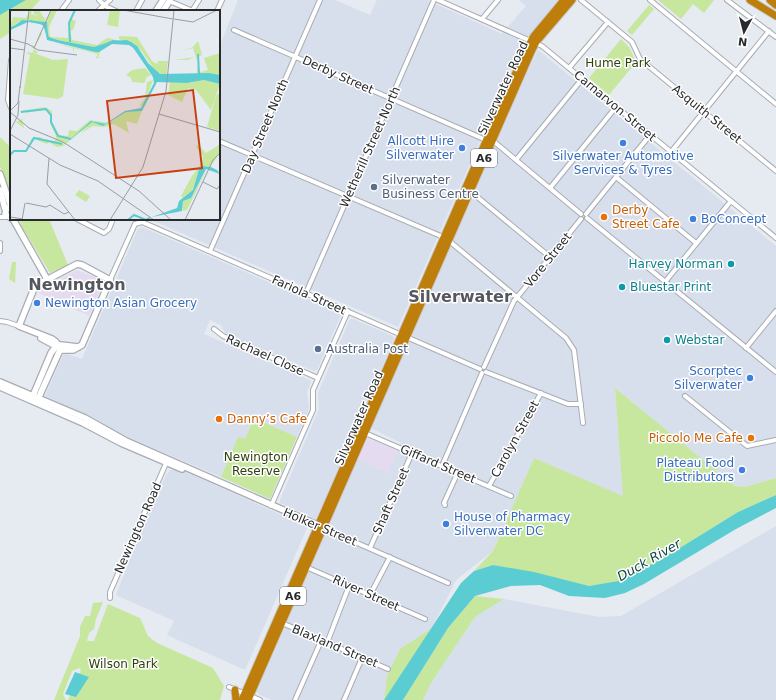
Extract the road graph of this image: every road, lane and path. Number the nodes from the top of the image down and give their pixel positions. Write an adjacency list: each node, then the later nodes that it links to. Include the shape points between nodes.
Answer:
1 (70, 0): 22 (street)
2 (99, 0): 21 (street)
3 (110, 0): 21 (street)
4 (142, 0): 25 (street)
5 (168, 0): 26 (street); 27 (street); 28 (street)
6 (199, 0): 29 (street)
7 (222, 0): 30 (street)
8 (320, 0): 38 (street, Day Street North)
9 (434, 0): 43 (street, Wetherill Street North)
10 (438, 0): 32 (street, Carnarvon Street)
11 (498, 0): 32 (street)
12 (564, 0): 37 (highway, Silverwater Road / A6)
13 (572, 0): 37 (highway, Silverwater Road / A6)
14 (581, 0): 33 (street, Asquith Street)
15 (650, 0): 41 (street)
16 (727, 0): 35 (street)
17 (750, 0): 31 (highway)
18 (756, 0): 31 (highway)
19 (770, 0): 20 (highway)
20 (776, 5)
21 (105, 6): 23 (street); 24 (street)
22 (62, 10)
23 (99, 10)
24 (114, 10)
25 (137, 10)
26 (157, 10)
27 (164, 10)
28 (191, 10)
29 (194, 10)
30 (217, 10)
31 (776, 16)
32 (482, 19): 37 (street, Carnarvon Street)
33 (608, 22): 39 (street); 47 (street, Asquith Street, via 632,42 638,56)
34 (234, 30): 38 (street, Derby Street)
35 (769, 32): 36 (street); 41 (street)
36 (776, 37)
37 (533, 42): 39 (street, Carnarvon Street); 49 (highway, Silverwater Road / A6)
38 (295, 56): 43 (street, Derby Street); 52 (street, Day Street North)
39 (569, 68): 42 (street, Carnarvon Street)
40 (10, 72): 45 (street)
41 (736, 72): 44 (street); 47 (street)
42 (582, 79): 46 (street, Carnarvon Street); 53 (street)
43 (391, 98): 49 (street, Derby Street); 60 (street, Wetherill Street North)
44 (776, 104)
45 (10, 106)
46 (616, 107): 48 (street, Carnarvon Street); 57 (street)
47 (703, 112): 51 (street); 54 (street, Asquith Street)
48 (650, 135): 51 (street, Carnarvon Street); 56 (street)
49 (489, 140): 53 (street, Derby Street); 59 (highway, Silverwater Road / A6); 68 (highway, Silverwater Road / A6)
50 (220, 141): 52 (street)
51 (671, 152): 61 (street, Carnarvon Street)
52 (252, 156): 60 (street); 73 (street, Day Street North)
53 (516, 160): 57 (street, Derby Street)
54 (776, 171)
55 (0, 174): 62 (street)
56 (616, 177): 64 (street); 71 (street)
57 (550, 188): 63 (street, Derby Street)
58 (0, 190): 62 (street)
59 (470, 191): 68 (highway, Silverwater Road / A6); 74 (street)
60 (348, 198): 68 (street); 78 (street, Wetherill Street North)
61 (731, 201): 69 (street, Carnarvon Street); 71 (street)
62 (7, 213)
63 (581, 216): 64 (street); 74 (street, Vore Street)
64 (586, 216): 76 (street)
65 (11, 220): 75 (street)
66 (79, 220): 67 (street, via 104,233)
67 (113, 220)
68 (446, 238): 79 (street); 85 (highway, Silverwater Road / A6)
69 (776, 238)
70 (0, 243): 72 (street)
71 (696, 243): 76 (street)
72 (0, 251)
73 (210, 251): 77 (street, Fariola Street, via 138,222); 78 (street, Fariola Street)
74 (550, 258): 79 (street, Vore Street)
75 (47, 279): 77 (street, via 77,264 101,274); 83 (street, via 35,286)
76 (666, 282): 87 (street)
77 (107, 283): 86 (street, via 80,346 73,350)
78 (306, 293): 80 (street, Fariola Street)
79 (518, 297): 88 (street, Vore Street, via 511,306); 96 (street, via 571,344 574,350)
80 (348, 311): 85 (street, Fariola Street); 90 (street)
81 (776, 311): 87 (street)
82 (0, 322): 83 (street)
83 (18, 326): 86 (street, via 52,339)
84 (214, 329): 90 (street, Rachael Close, via 223,336)
85 (404, 335): 88 (street, Fariola Street); 98 (highway, Silverwater Road / A6); 108 (highway, Silverwater Road / A6)
86 (59, 348): 95 (street)
87 (746, 348): 89 (street)
88 (483, 370): 93 (street, Fariola Street); 102 (street, Vore Street)
89 (776, 372)
90 (318, 378): 107 (street, via 313,392 313,410)
91 (0, 382): 95 (street, Holker Street)
92 (0, 387): 95 (street, Holker Street)
93 (541, 393): 96 (street, Fariola Street, via 571,405); 104 (street, Carolyn Street)
94 (685, 396): 99 (street, via 747,446)
95 (35, 398): 101 (street, Holker Street)
96 (580, 404): 97 (street)
97 (583, 423)
98 (364, 432): 100 (street, Giffard Street); 108 (highway, Silverwater Road / A6)
99 (776, 440)
100 (412, 453): 102 (street, Giffard Street); 109 (street, Shaft Street)
101 (167, 461): 107 (street, Holker Street); 115 (street, Newington Road, via 110,592)
102 (442, 466): 103 (street, Giffard Street)
103 (458, 472): 104 (street, Giffard Street); 106 (street)
104 (489, 486): 105 (street, Giffard Street)
105 (511, 496)
106 (445, 505)
107 (271, 506): 108 (street, Holker Street)
108 (320, 527): 109 (street, Holker Street); 111 (highway, Silverwater Road / A6); 123 (highway, Silverwater Road / A6)
109 (370, 548): 110 (street, Holker Street)
110 (390, 557): 112 (street, Holker Street); 114 (street)
111 (306, 567): 113 (street, River Street); 117 (highway, Silverwater Road / A6)
112 (448, 582)
113 (349, 586): 114 (street, River Street); 119 (street)
114 (370, 595): 116 (street, River Street)
115 (110, 598)
116 (425, 619)
117 (282, 623): 118 (street, Blaxland Street); 123 (highway, Silverwater Road / A6)
118 (321, 641): 119 (street, Blaxland Street); 126 (street)
119 (327, 643): 120 (street, Blaxland Street)
120 (362, 658): 121 (street, Blaxland Street); 127 (street)
121 (388, 669)
122 (232, 688): 123 (street); 124 (highway)
123 (246, 697): 125 (street)
124 (236, 700)
125 (260, 700)
126 (295, 700)
127 (344, 700)

